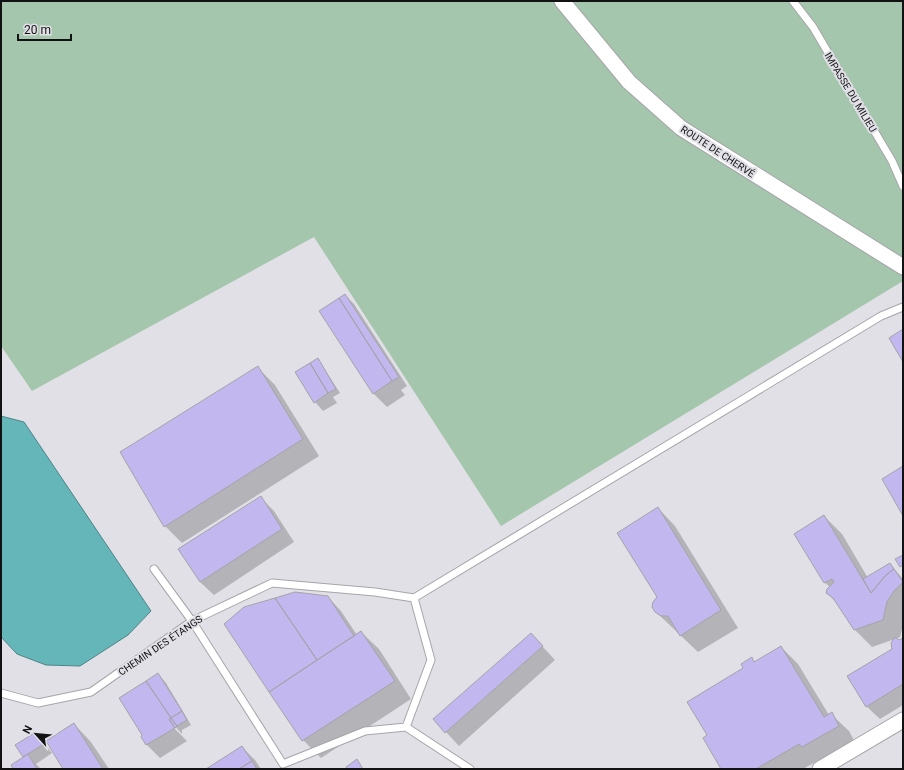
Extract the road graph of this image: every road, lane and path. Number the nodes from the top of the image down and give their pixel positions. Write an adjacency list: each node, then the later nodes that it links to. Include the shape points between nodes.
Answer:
1 (562, 1): 4 (street, ROUTE DE CHERVÉ, via 629,82 682,128)
2 (793, 1): 3 (lane, IMPASSE DU MILIEU, via 813,27 892,161)
3 (903, 186)
4 (903, 267)
5 (903, 306): 7 (lane, via 881,316)
6 (154, 569): 8 (lane)
7 (414, 598): 8 (lane, CHEMIN DES ÉTANGS, via 272,583); 11 (lane, via 431,660)
8 (192, 621): 9 (lane, CHEMIN DES ÉTANGS, via 91,692 38,703); 11 (lane, via 283,764 365,731)
9 (1, 693)
10 (903, 720): 13 (street)
11 (406, 727): 12 (lane)
12 (470, 769)
13 (820, 769)

